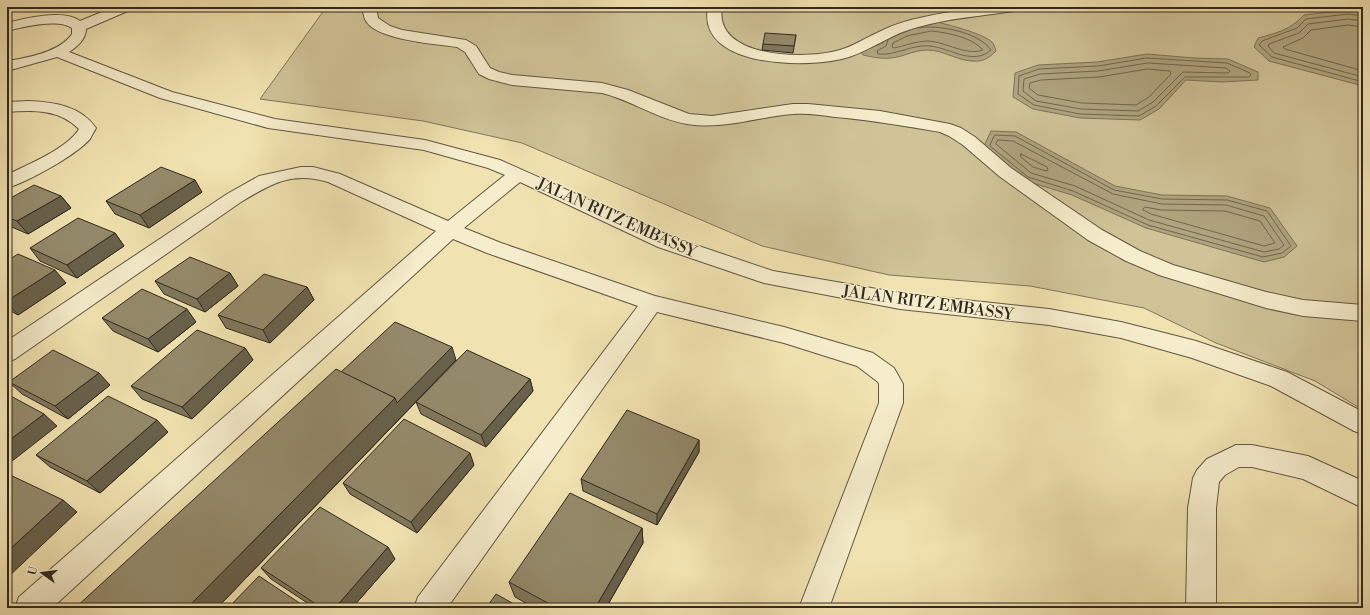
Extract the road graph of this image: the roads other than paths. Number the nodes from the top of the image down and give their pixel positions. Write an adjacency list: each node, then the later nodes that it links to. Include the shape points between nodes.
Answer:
1 (125, 7): 8 (street)
2 (374, 7): 16 (street, via 370,12 372,20 385,29 399,34 461,43 471,49 484,71 494,76 602,88 622,93 687,119 712,121 793,108 880,116 944,128 969,141 1005,172 1095,235 1133,256 1166,270 1266,300 1303,308)
3 (715, 7): 4 (street, via 714,21 719,32 735,47 781,58 815,58 842,54 910,24 942,16)
4 (1014, 7)
5 (76, 12): 6 (street)
6 (58, 20): 7 (street); 8 (street)
7 (10, 24)
8 (78, 27): 9 (street, via 76,39)
9 (56, 52): 10 (street, via 39,59); 12 (street, JALAN RITZ EMBASSY, via 166,94 274,124 425,145 494,164)
10 (7, 66)
11 (7, 107): 13 (street, via 40,105 62,110 81,120 88,128 82,138 67,149)
12 (518, 174): 14 (street); 18 (street, JALAN RITZ EMBASSY, via 665,242 771,278 900,300 1049,317 1121,330 1196,350 1279,378)
13 (7, 182)
14 (450, 230): 15 (street); 17 (street, via 334,178 313,172 265,180 234,198); 20 (street)
15 (652, 303): 21 (street); 22 (street, via 723,319 865,359 886,375 891,384 891,403)
16 (1363, 313)
17 (7, 353)
18 (1363, 424)
19 (1363, 496): 23 (street, via 1308,468 1252,456 1236,456 1216,467 1206,478 1203,501)
20 (30, 608)
21 (429, 608)
22 (814, 608)
23 (1201, 608)

